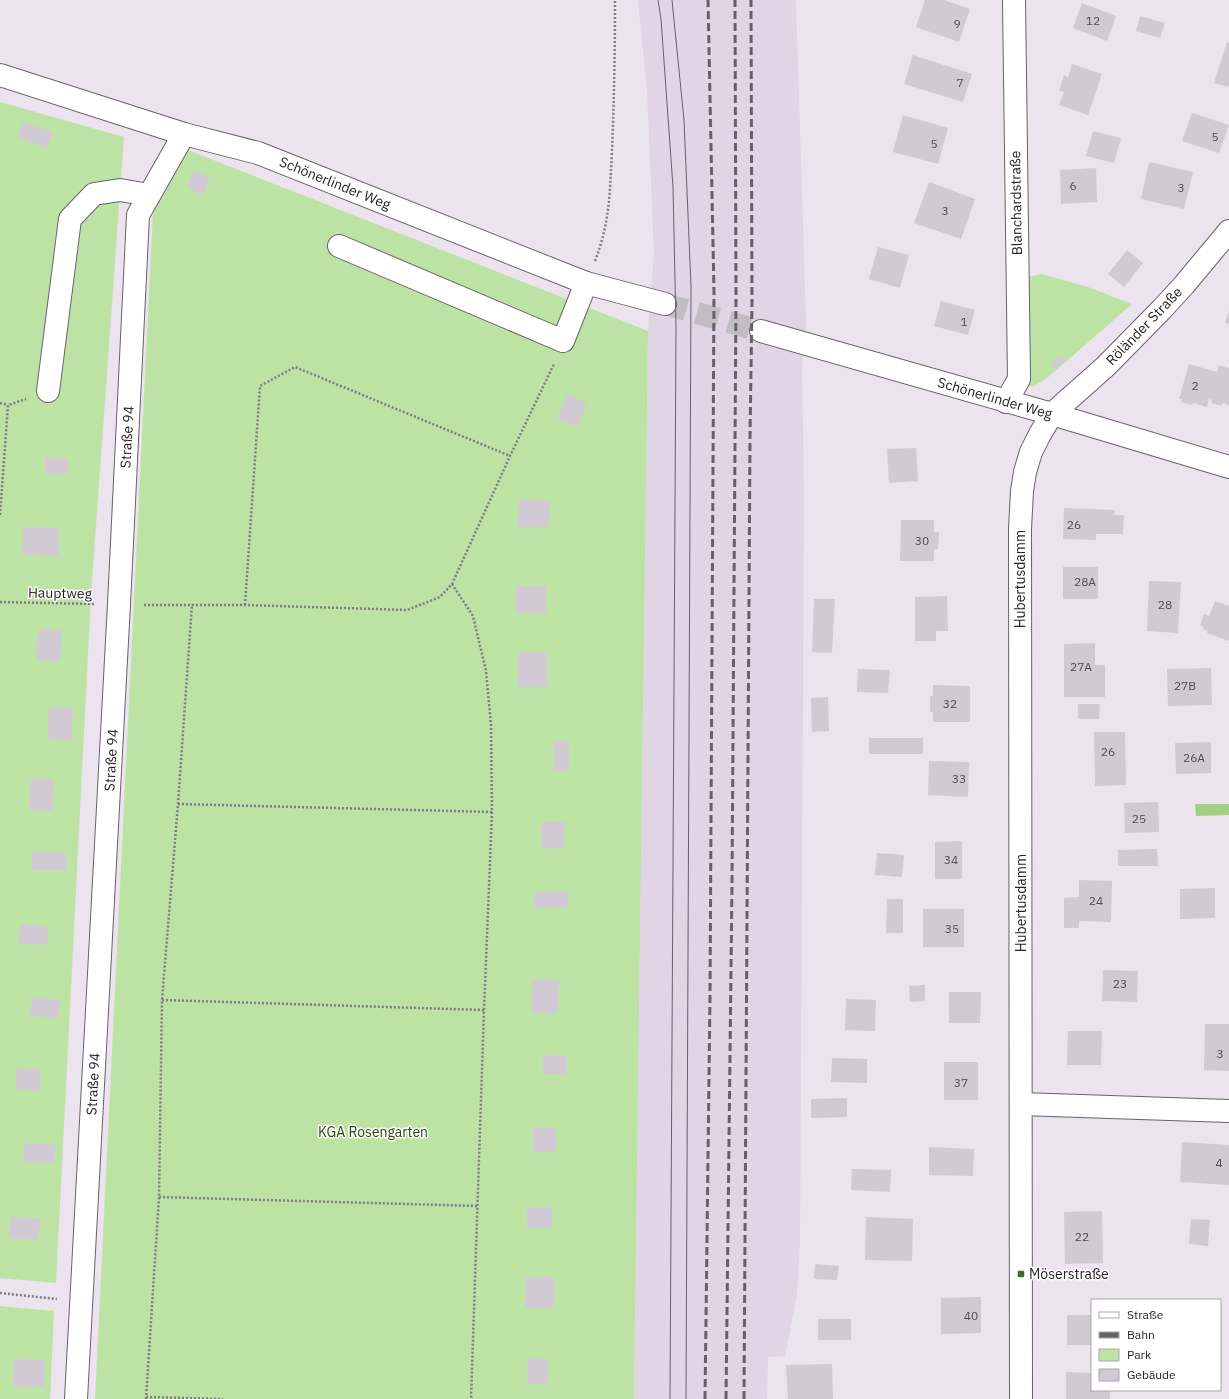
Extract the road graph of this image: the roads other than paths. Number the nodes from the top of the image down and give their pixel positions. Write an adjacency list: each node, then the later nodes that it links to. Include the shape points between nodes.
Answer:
1 (1014, 0): 11 (street, Blanchardstraße, via 1018,379)
2 (0, 75): 3 (street, Schönerlinder Weg)
3 (184, 134): 4 (street, Straße 94); 7 (street, Schönerlinder Weg, via 258,153)
4 (149, 195): 10 (street, via 120,190 94,194 70,220); 16 (street, Straße 94, via 138,215)
5 (1229, 231): 12 (street, Röländer Straße, via 1162,309 1106,366)
6 (339, 246): 7 (street, via 563,341)
7 (586, 283): 8 (street, Schönerlinder Weg)
8 (665, 304)
9 (761, 331): 11 (street, Schönerlinder Weg)
10 (48, 392)
11 (1006, 402): 12 (street, Schönerlinder Weg)
12 (1052, 414): 13 (street, Schönerlinder Weg); 14 (street, Hubertusdamm, via 1031,452 1022,491)
13 (1229, 467)
14 (1021, 1104): 15 (street); 17 (street, Hubertusdamm)
15 (1229, 1111)
16 (76, 1399)
17 (1021, 1399)

